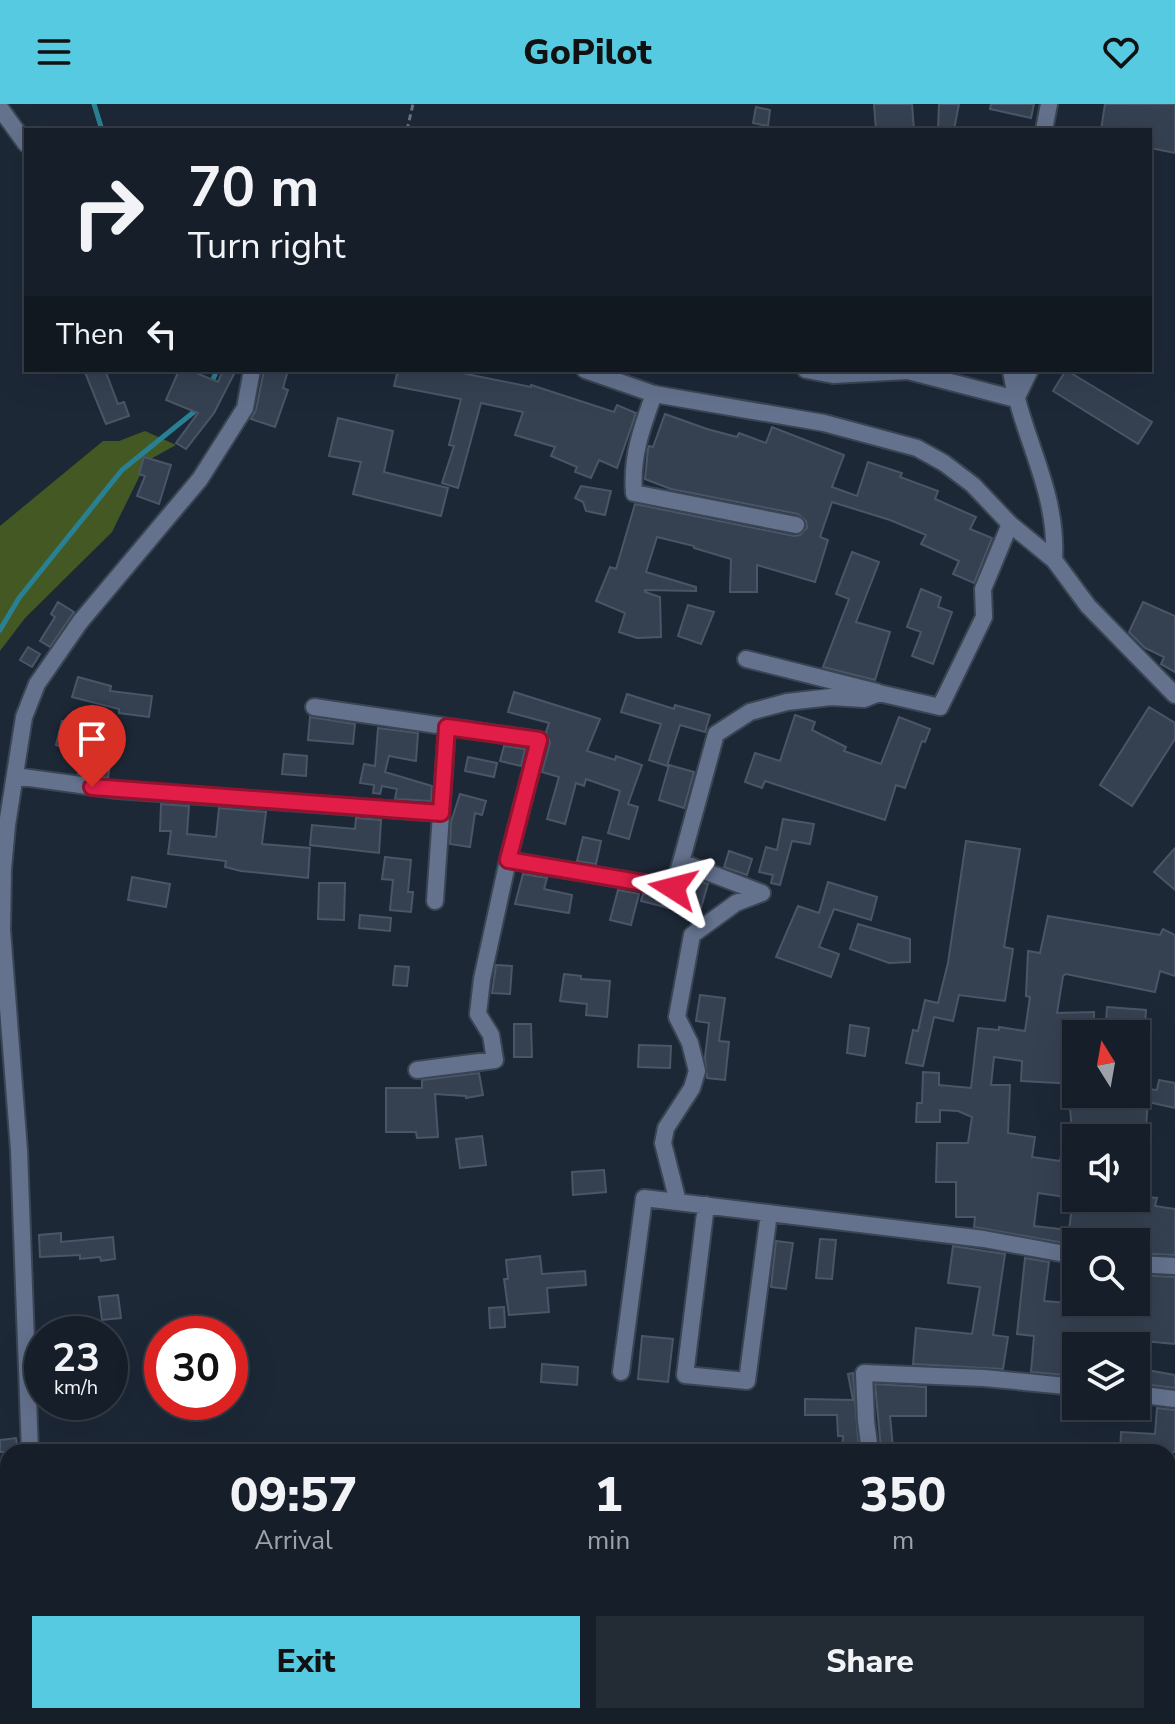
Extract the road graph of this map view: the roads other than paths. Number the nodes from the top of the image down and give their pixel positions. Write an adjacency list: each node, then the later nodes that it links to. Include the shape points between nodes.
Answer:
1 (1049, 104): 3 (street)
2 (0, 108): 4 (street)
3 (1044, 128)
4 (24, 141)
5 (252, 372): 22 (street, via 245,408 200,479 80,622 37,684 24,717)
6 (591, 372): 12 (street)
7 (817, 372): 8 (street)
8 (889, 372)
9 (912, 372): 13 (street)
10 (1011, 372): 13 (street)
11 (1029, 372): 13 (street)
12 (654, 394): 14 (street, via 824,423 917,448 973,485); 15 (street, via 637,442 634,493)
13 (1016, 399): 16 (street, via 1049,500 1056,530)
14 (1010, 524): 16 (street); 18 (street, via 983,589 984,617 940,707)
15 (796, 525)
16 (1054, 560): 19 (street, via 1088,606)
17 (746, 659): 18 (street)
18 (879, 693): 25 (street, via 864,699 787,702 750,712 716,734)
19 (1175, 695)
20 (314, 707): 21 (street)
21 (447, 727): 23 (street); 24 (street, via 539,740)
22 (15, 776): 23 (street, via 117,790); 38 (street, via 3,869 2,930 19,1150)
23 (441, 813): 26 (street)
24 (508, 860): 25 (street, via 673,888); 27 (street, via 478,1014 491,1035 495,1060)
25 (681, 862): 28 (street, via 762,893 736,903 692,935 677,1017 697,1071 663,1143)
26 (435, 901)
27 (417, 1070)
28 (678, 1202): 29 (street); 34 (street, via 644,1198)
29 (706, 1205): 30 (street); 30 (street, via 685,1375 747,1381)
30 (769, 1213): 31 (street)
31 (1062, 1253)
32 (1150, 1265): 33 (street)
33 (1175, 1266)
34 (621, 1372)
35 (1062, 1386): 39 (street, via 864,1373)
36 (1150, 1396): 37 (street)
37 (1175, 1399)
38 (30, 1444)
39 (869, 1444)

